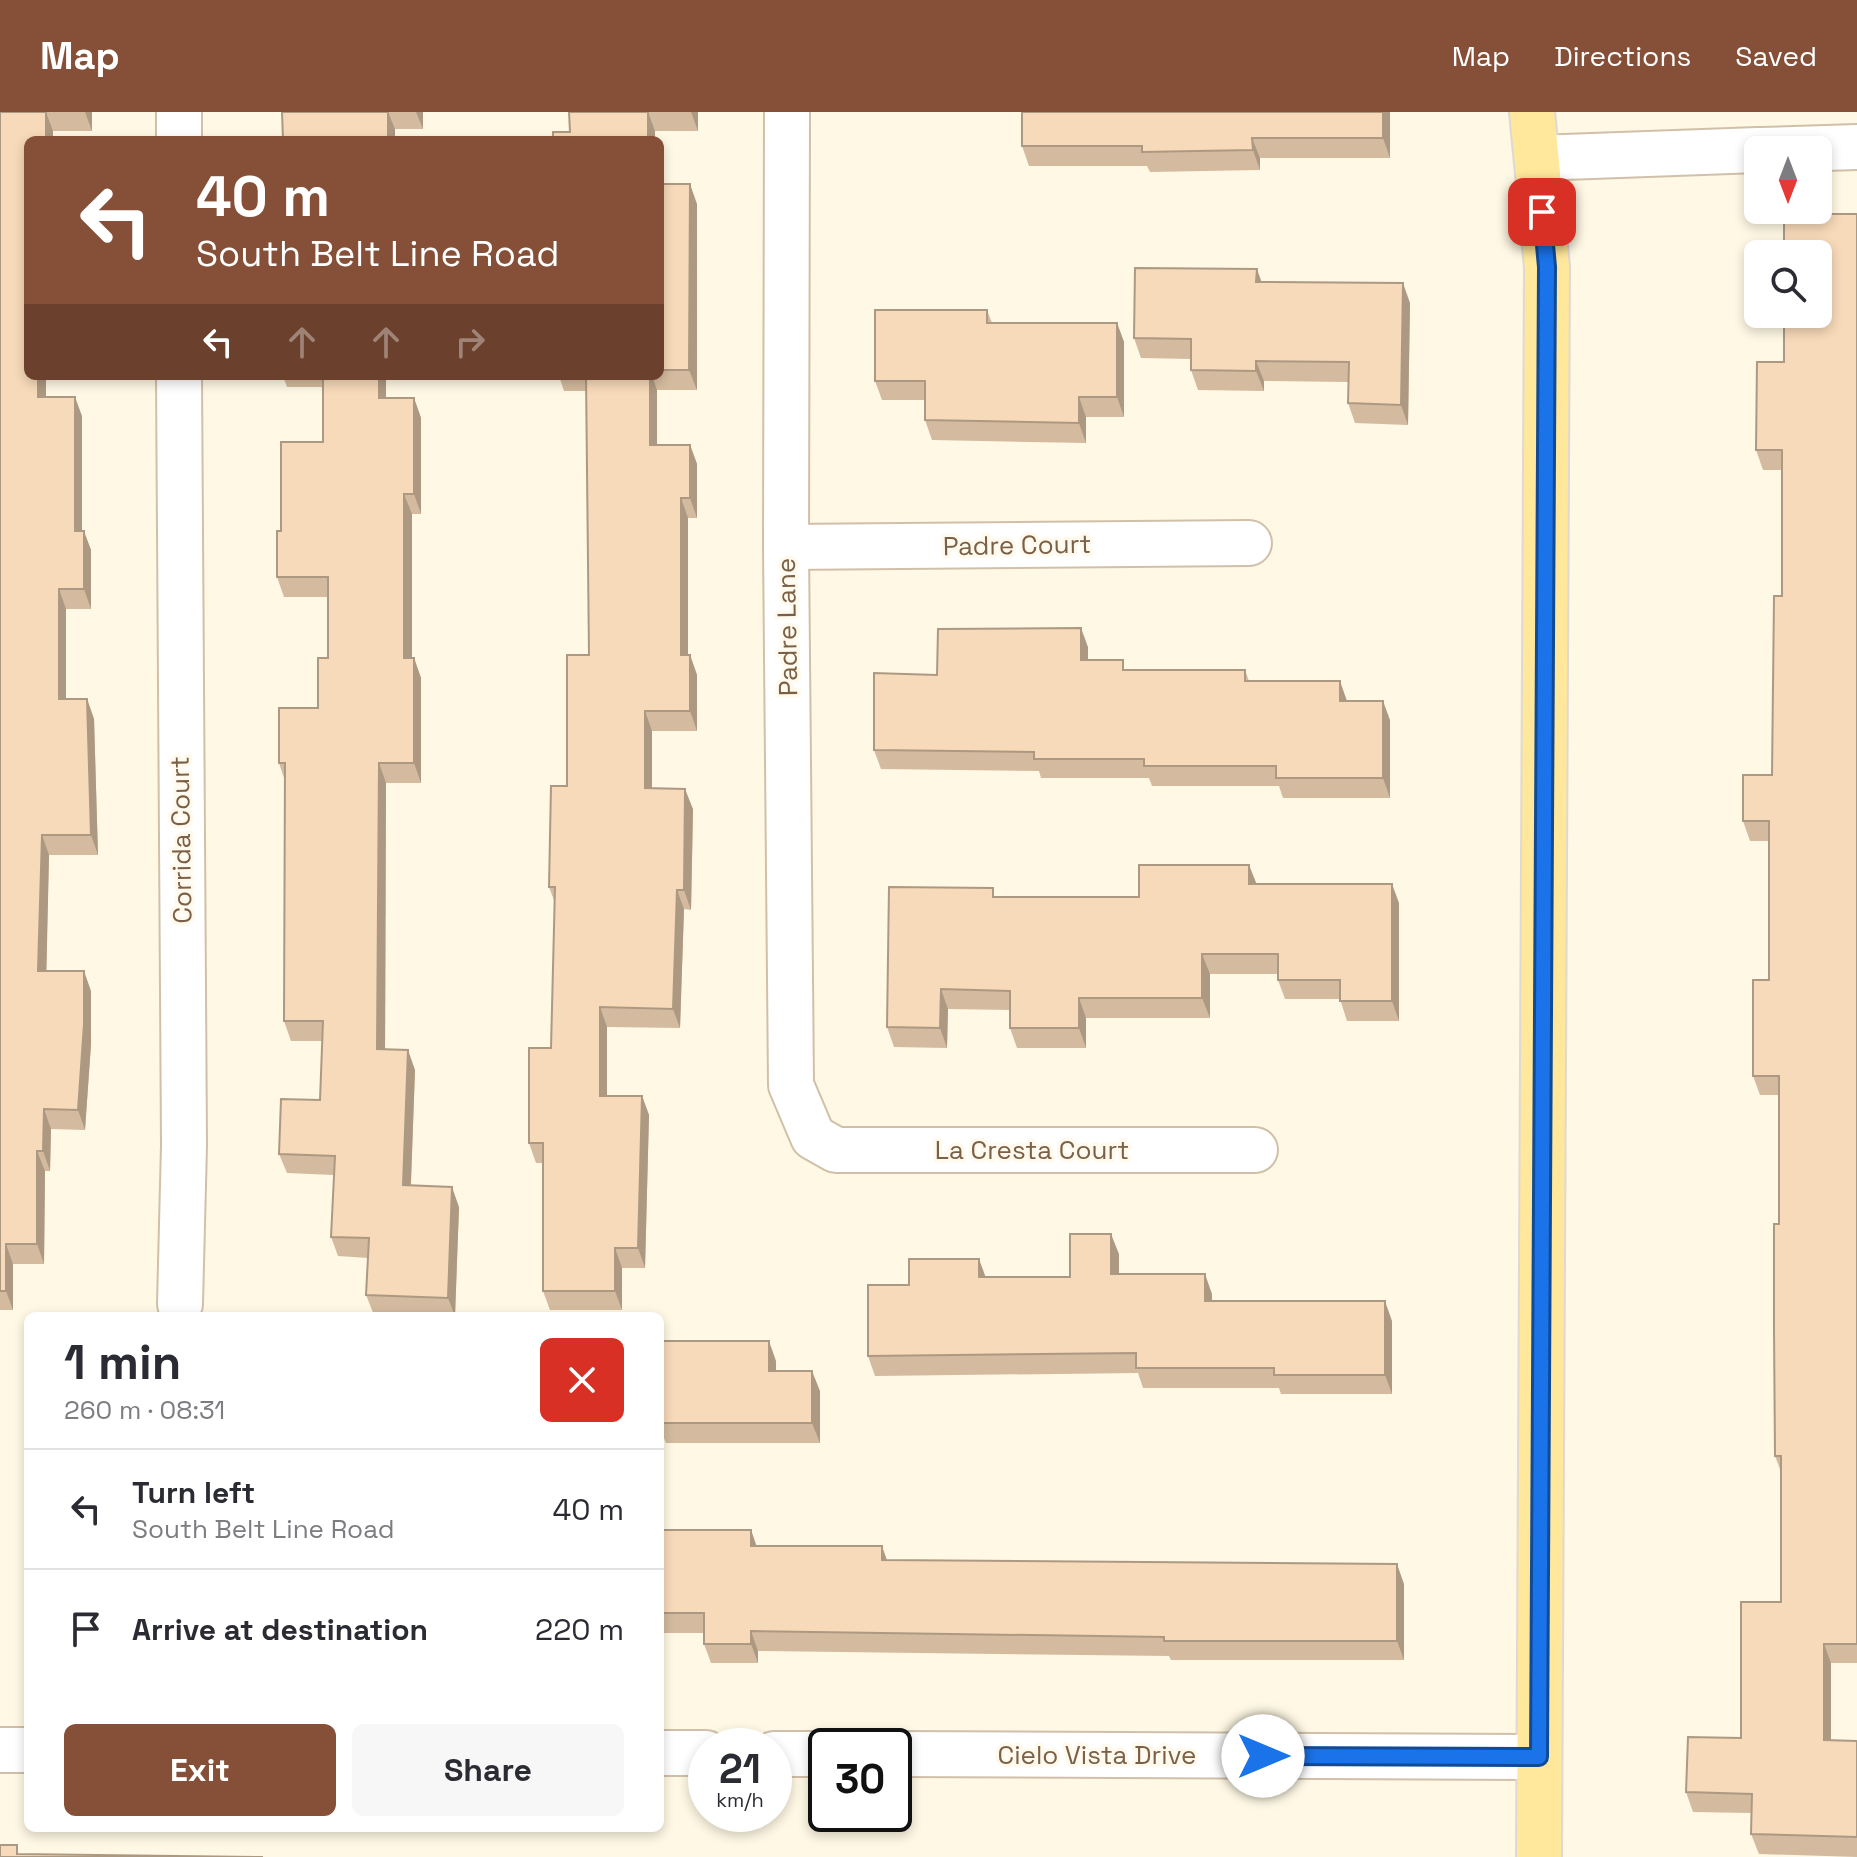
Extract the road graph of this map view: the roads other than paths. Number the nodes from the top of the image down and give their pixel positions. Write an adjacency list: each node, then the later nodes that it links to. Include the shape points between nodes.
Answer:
1 (179, 112): 4 (street)
2 (787, 112): 11 (street, Padre Lane)
3 (1532, 112): 8 (main road)
4 (179, 136)
5 (1857, 147): 6 (street)
6 (1832, 148)
7 (1744, 151): 8 (street)
8 (1537, 158): 20 (main road, via 1547,267)
9 (179, 380): 14 (street, Corrida Court, via 184,1145)
10 (1249, 543): 11 (street, Padre Court)
11 (786, 547): 12 (street, Padre Lane, via 791,1085)
12 (813, 1137): 13 (street, La Cresta Court, via 836,1150)
13 (1255, 1150)
14 (180, 1304)
15 (0, 1750): 16 (street)
16 (24, 1750)
17 (664, 1753): 18 (street)
18 (688, 1753)
19 (912, 1754): 20 (street, Cielo Vista Drive)
20 (1539, 1757): 21 (main road)
21 (1539, 1857)

